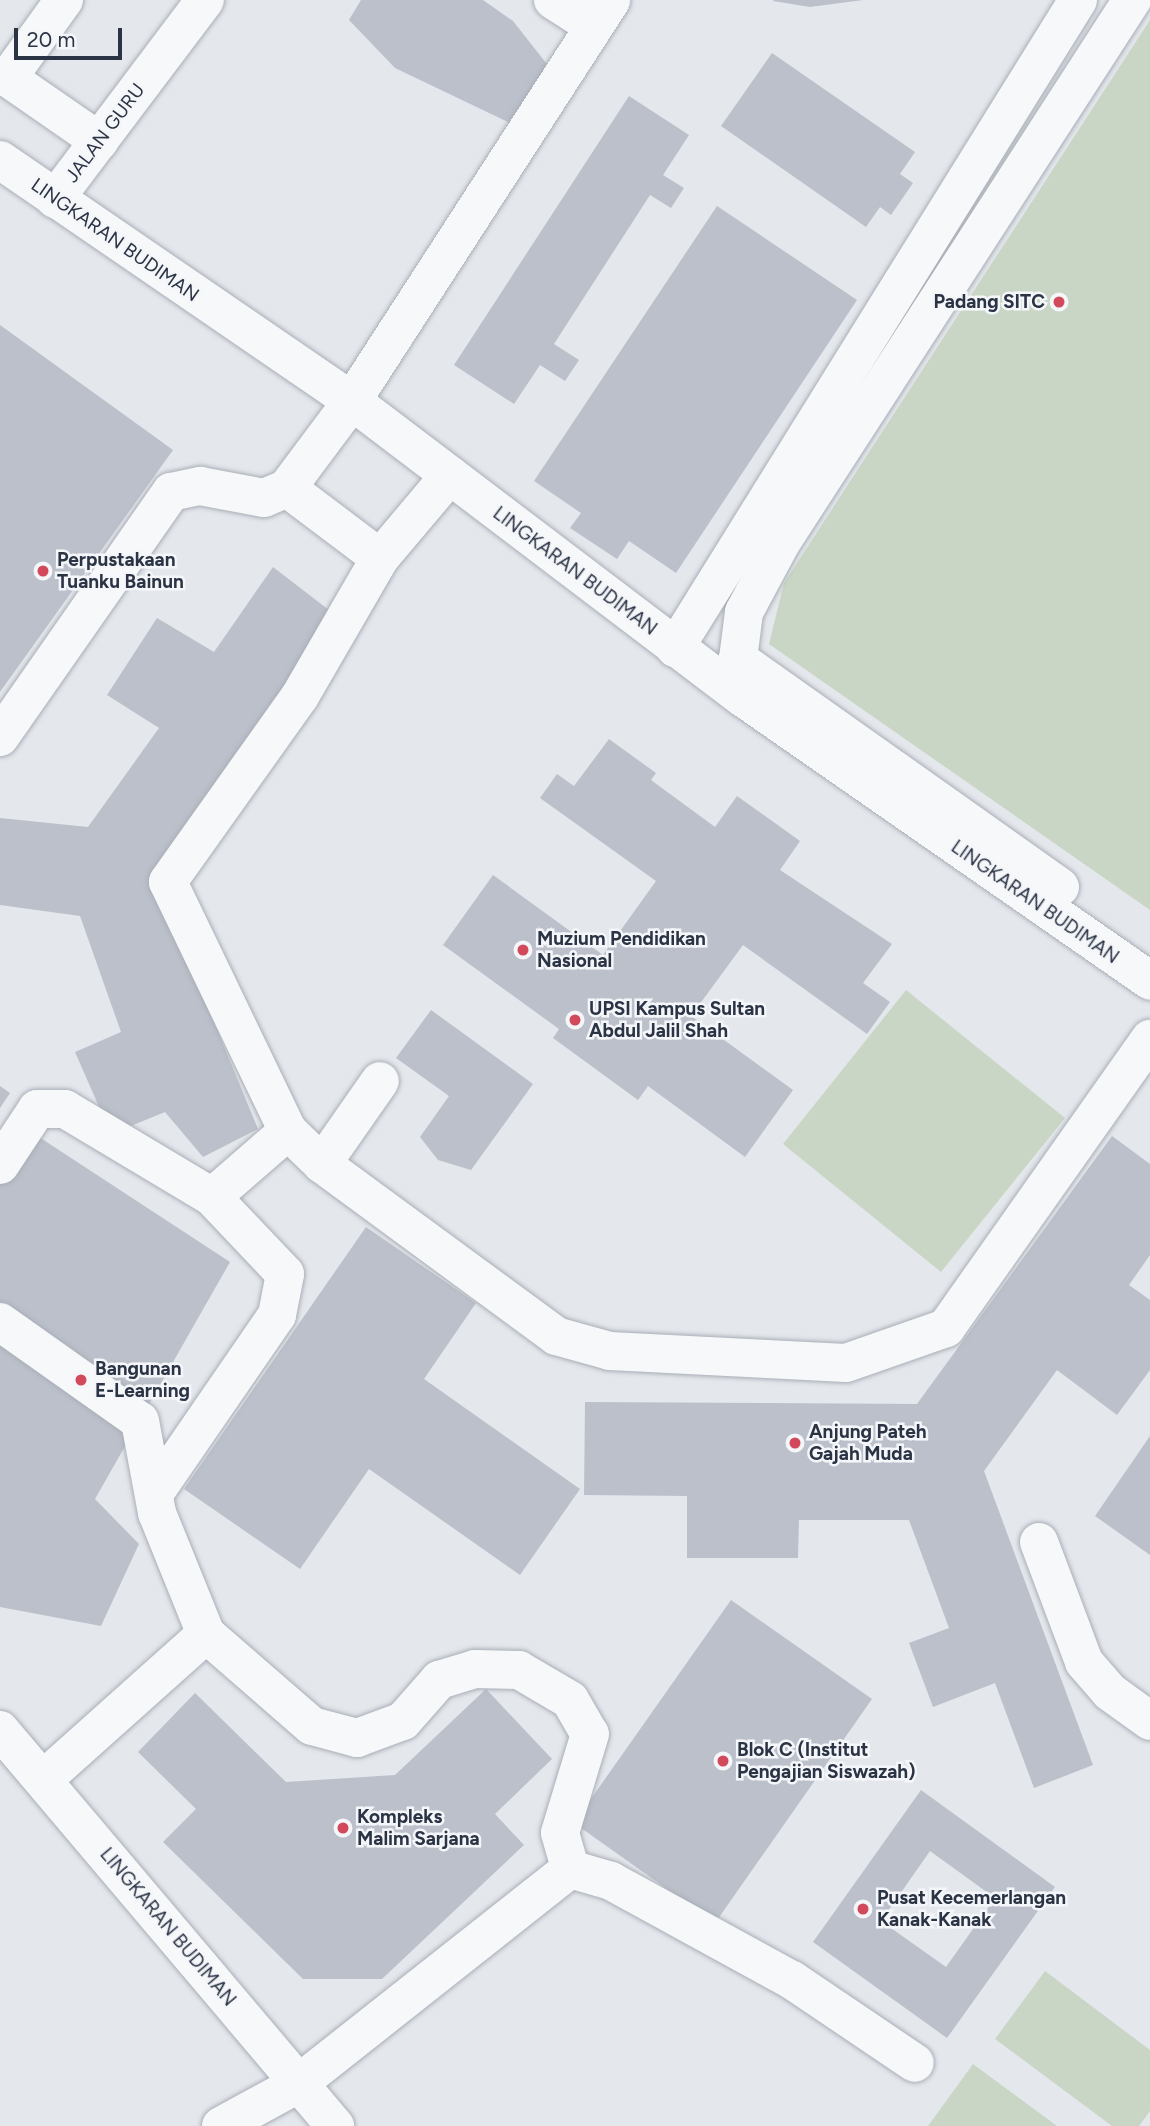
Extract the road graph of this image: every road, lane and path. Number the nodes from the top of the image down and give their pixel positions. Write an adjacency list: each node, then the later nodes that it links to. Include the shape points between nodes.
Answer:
1 (64, 0): 7 (street, via 8,78)
2 (205, 0): 7 (street, JALAN GURU)
3 (553, 0): 6 (street)
4 (1078, 0): 14 (street)
5 (1132, 0): 16 (street, via 781,542 744,612 738,659)
6 (601, 13): 10 (street)
7 (99, 141): 9 (street, JALAN GURU)
8 (0, 160): 9 (street, LINGKARAN BUDIMAN)
9 (55, 199): 10 (street, LINGKARAN BUDIMAN)
10 (352, 401): 11 (street, LINGKARAN BUDIMAN); 12 (street)
11 (450, 475): 13 (street); 14 (street, LINGKARAN BUDIMAN)
12 (287, 488): 13 (street); 15 (street, via 264,498 200,486 171,492)
13 (380, 558): 20 (street, via 300,696 168,881)
14 (675, 648): 17 (street, LINGKARAN BUDIMAN)
15 (0, 737)
16 (1150, 951)
17 (1150, 981)
18 (1150, 1039): 21 (street, via 946,1328 846,1363 610,1351 556,1336)
19 (380, 1081): 21 (street)
20 (288, 1131): 21 (street); 23 (street)
21 (322, 1164)
22 (0, 1165): 23 (street, via 37,1109 65,1109)
23 (212, 1197): 25 (street, via 285,1274 277,1315)
24 (0, 1322): 25 (street, via 140,1421)
25 (156, 1491): 27 (street, via 157,1513)
26 (1040, 1542): 28 (street, via 1084,1662 1110,1692)
27 (206, 1634): 30 (street); 31 (street, via 312,1726 357,1738 403,1721 439,1680 475,1669 519,1670 570,1700 590,1734 560,1833)
28 (1150, 1721)
29 (0, 1730): 30 (street, LINGKARAN BUDIMAN)
30 (45, 1778): 33 (street, LINGKARAN BUDIMAN)
31 (570, 1869): 32 (street, via 611,1881 792,1980); 33 (street)
32 (915, 2063)
33 (298, 2084): 34 (street); 35 (street, LINGKARAN BUDIMAN)
34 (222, 2126)
35 (335, 2126)

